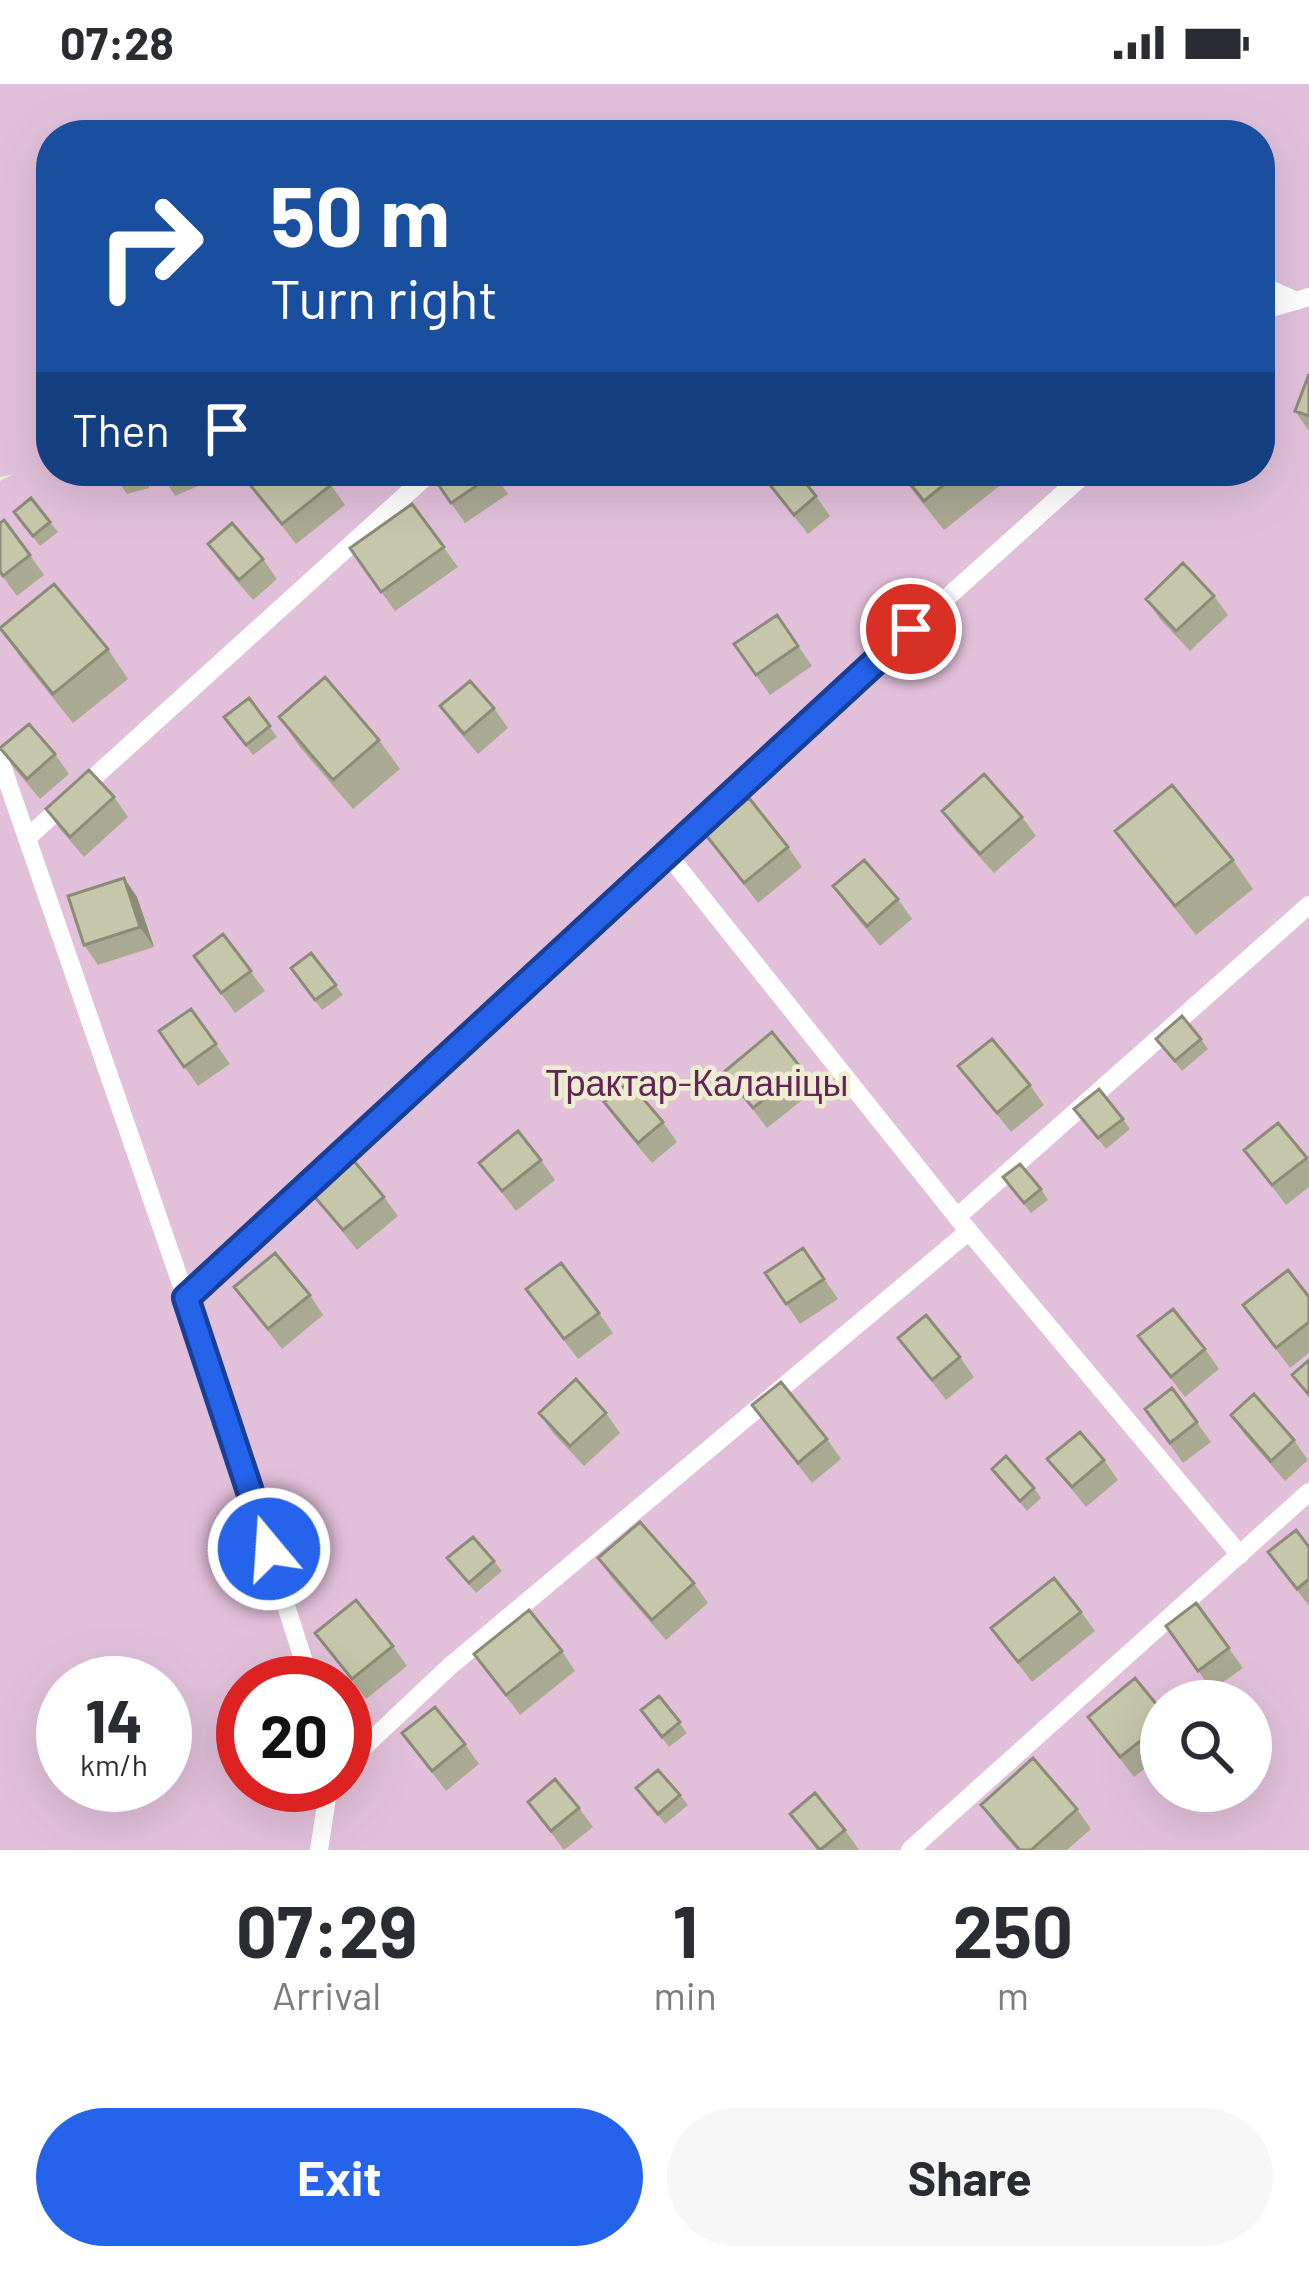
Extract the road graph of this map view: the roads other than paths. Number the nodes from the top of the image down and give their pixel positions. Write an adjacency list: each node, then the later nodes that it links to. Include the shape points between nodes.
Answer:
1 (1303, 299): 2 (lane)
2 (1275, 311)
3 (414, 486): 6 (lane)
4 (1071, 486): 7 (lane)
5 (0, 760): 6 (lane)
6 (27, 838): 10 (lane)
7 (665, 851): 9 (lane); 10 (lane)
8 (1309, 905): 9 (lane)
9 (963, 1224): 12 (lane); 14 (lane)
10 (186, 1298): 13 (lane)
11 (1309, 1492): 12 (lane)
12 (1240, 1555): 17 (lane)
13 (302, 1656)
14 (372, 1740)
15 (325, 1812): 16 (lane)
16 (319, 1850)
17 (910, 1850)

